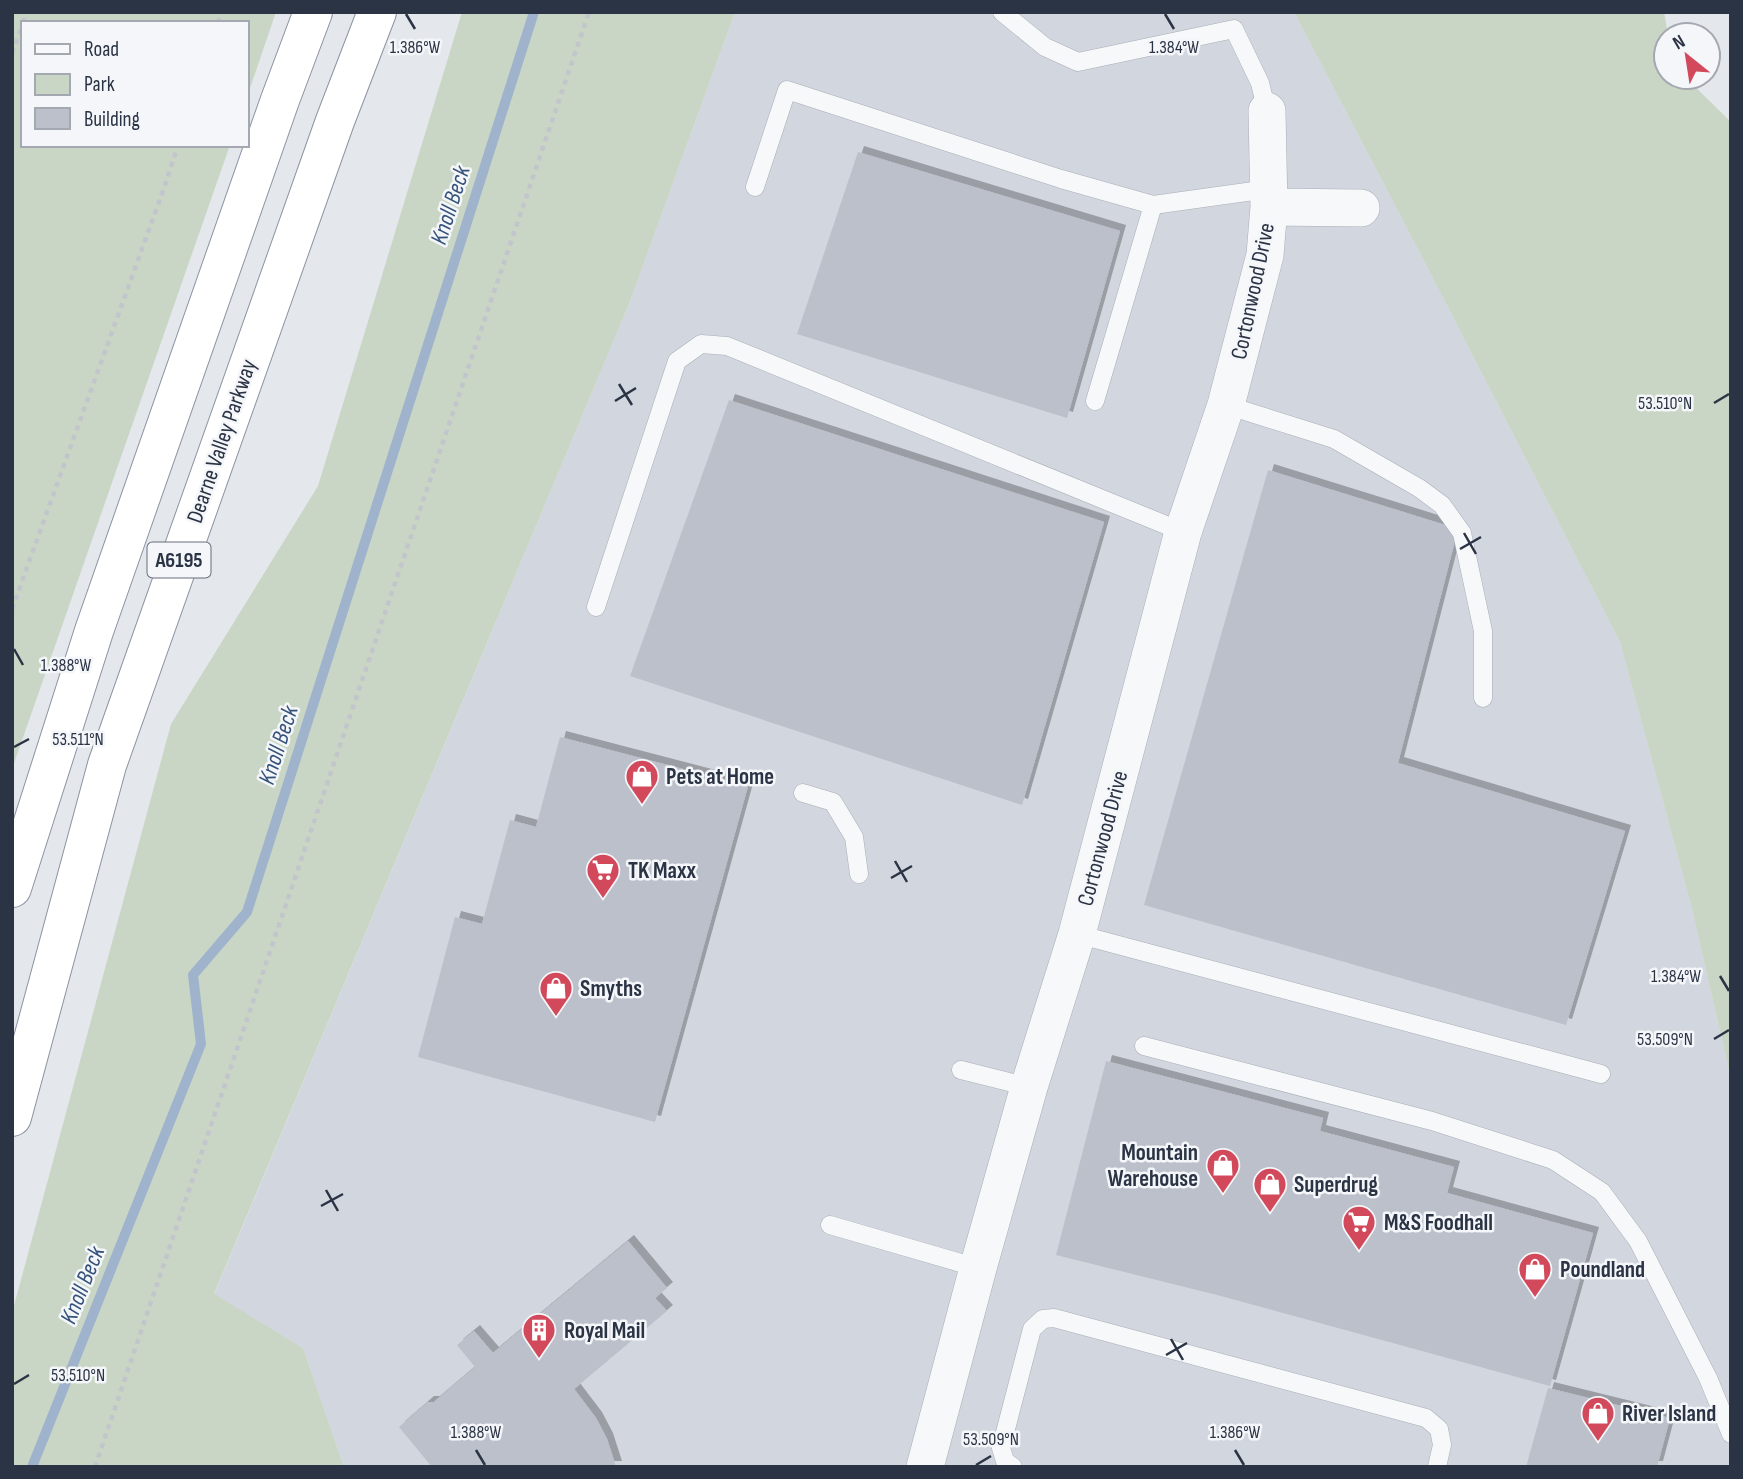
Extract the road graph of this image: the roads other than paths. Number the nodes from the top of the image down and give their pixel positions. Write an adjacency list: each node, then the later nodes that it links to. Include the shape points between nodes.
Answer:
1 (313, 12): 17 (highway, A6195, via 94,631)
2 (377, 12): 23 (highway, Dearne Valley Parkway / A6195, via 107,765)
3 (1002, 12): 4 (lane, via 1045,47 1078,62)
4 (1231, 21): 5 (lane, via 1260,83)
5 (1267, 111): 7 (street, Cortonwood Drive)
6 (755, 187): 8 (lane, via 787,90)
7 (1269, 198): 8 (lane); 9 (street, Cortonwood Drive); 11 (street, Cortonwood Drive, via 1265,255)
8 (1153, 205): 10 (lane)
9 (1361, 208)
10 (1095, 401)
11 (1226, 405): 12 (street, Cortonwood Drive); 14 (lane, via 1334,439 1442,505 1462,533 1478,607 1483,631)
12 (1183, 532): 13 (lane, via 727,346 701,344 677,361); 18 (street, Cortonwood Drive)
13 (596, 607)
14 (1483, 698)
15 (803, 793): 16 (lane, via 833,802 854,837)
16 (859, 874)
17 (12, 888)
18 (1077, 934): 21 (lane); 22 (street, Cortonwood Drive)
19 (1144, 1046): 26 (lane, via 1432,1121 1553,1160 1602,1192 1638,1241 1709,1378)
20 (961, 1070): 22 (lane)
21 (1601, 1074)
22 (1029, 1087): 25 (street, Cortonwood Drive)
23 (12, 1117)
24 (830, 1225): 25 (lane)
25 (978, 1268): 27 (street, Cortonwood Drive)
26 (1731, 1434)
27 (925, 1467)
28 (1013, 1467): 29 (lane, via 1005,1461 1001,1448 1032,1329 1043,1319 1054,1318 1426,1418 1439,1429 1442,1446)
29 (1437, 1467)

